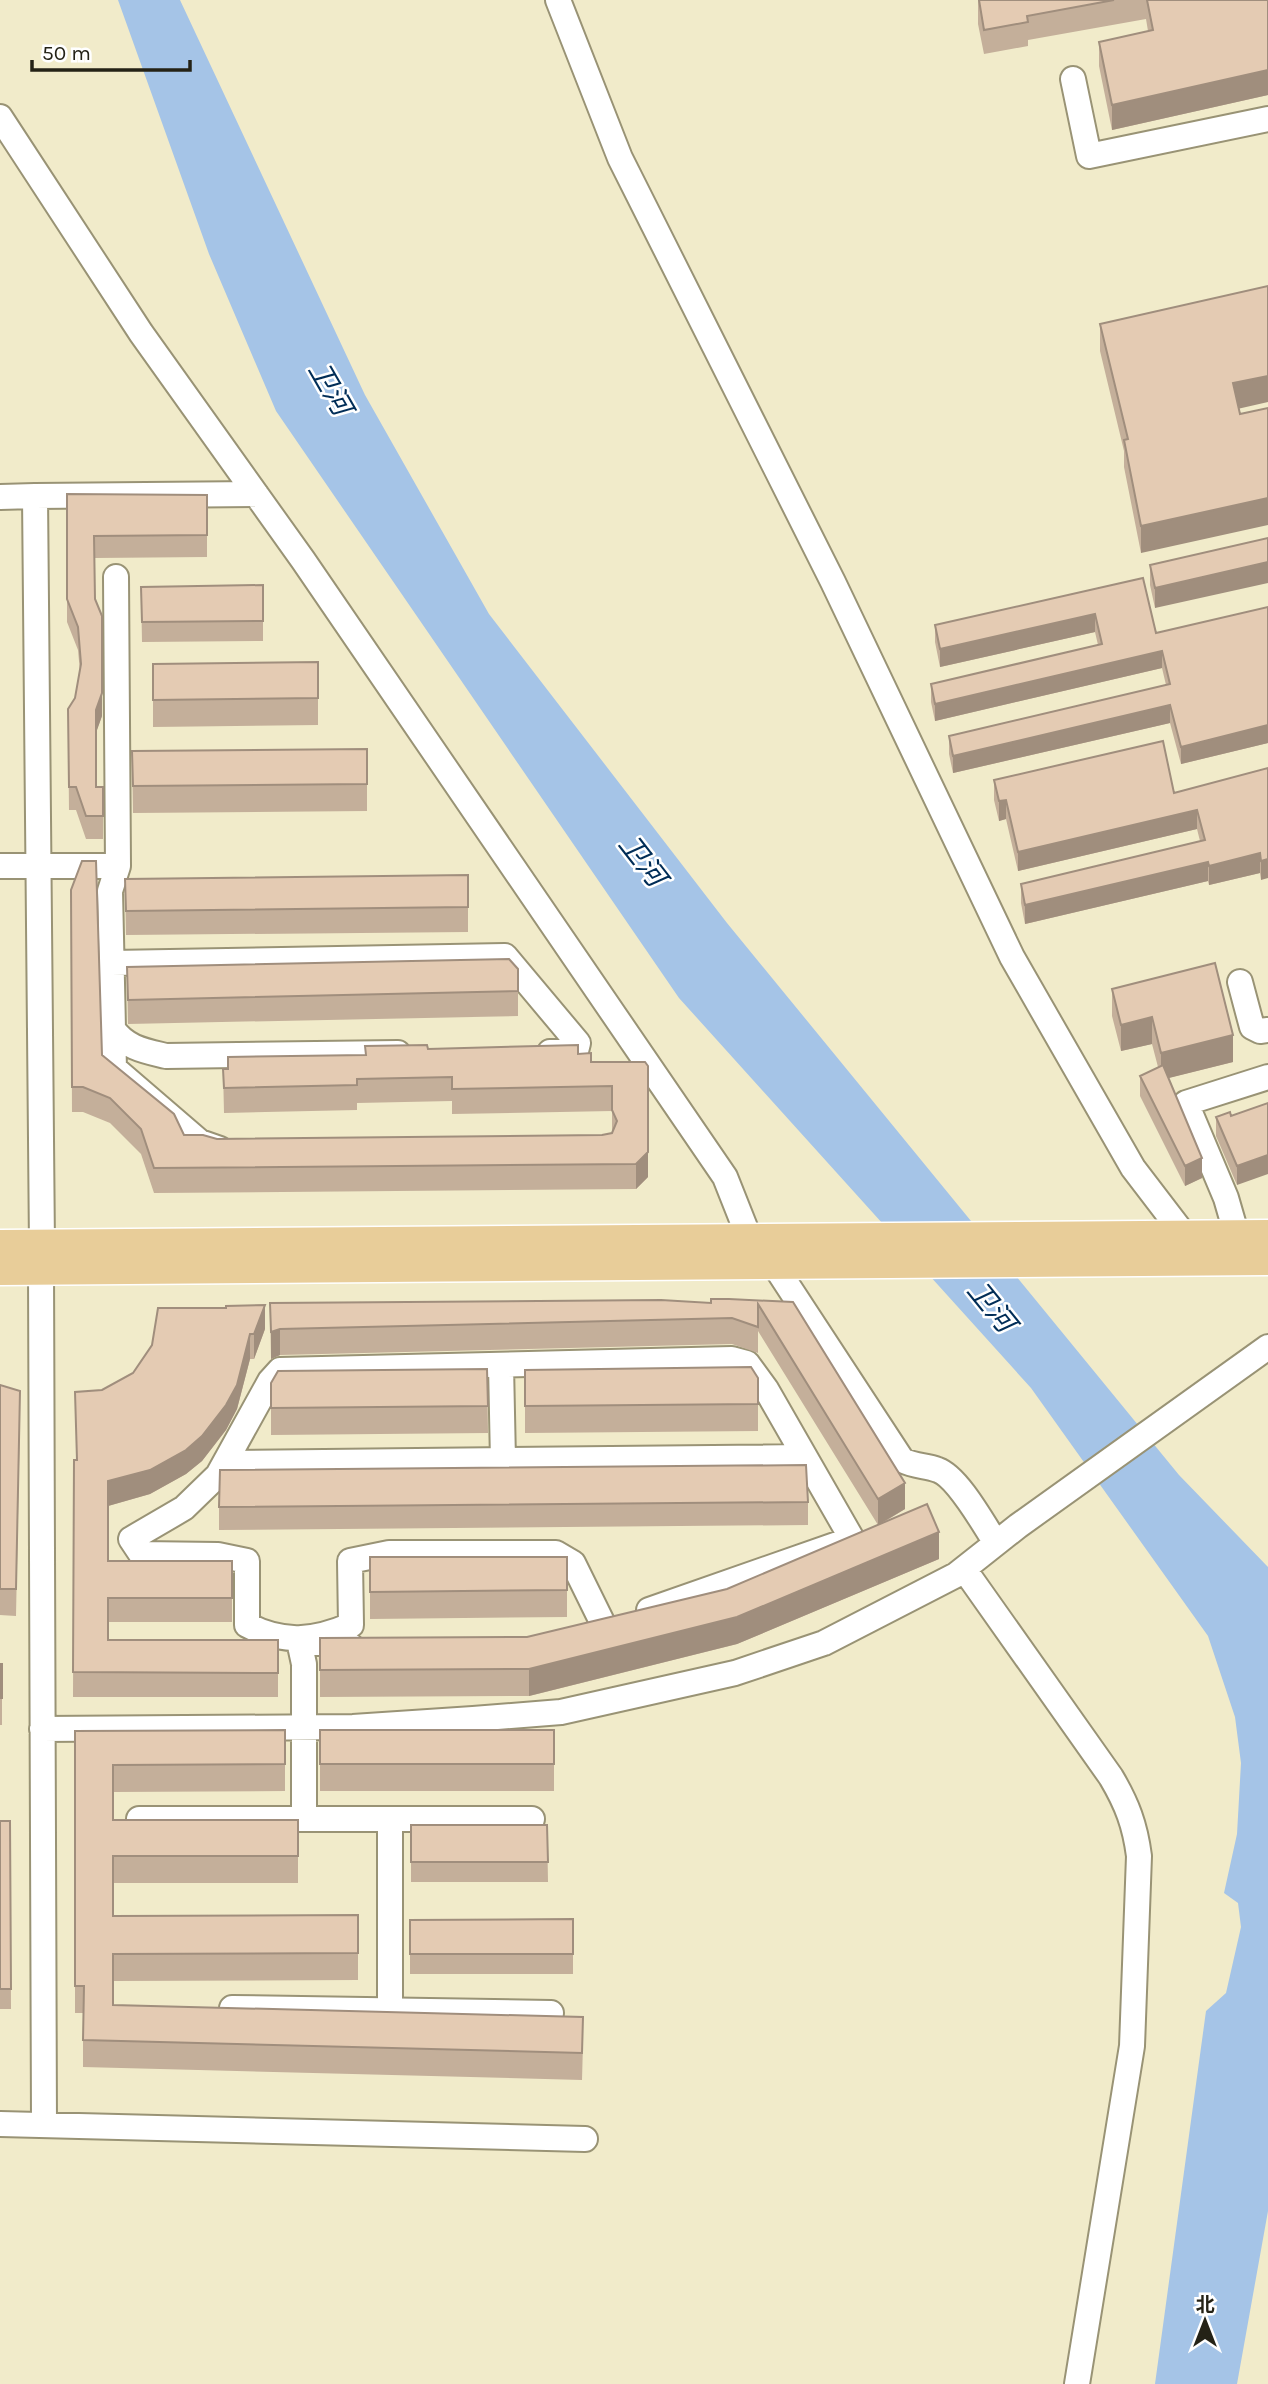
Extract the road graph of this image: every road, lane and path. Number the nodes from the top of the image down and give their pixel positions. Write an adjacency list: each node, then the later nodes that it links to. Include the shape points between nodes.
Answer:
1 (558, 0): 25 (street, via 620,158 833,582 1012,957 1133,1168)
2 (1073, 79): 4 (street, via 1090,156)
3 (0, 117): 5 (street, via 141,333)
4 (1268, 119)
5 (256, 494): 6 (street); 24 (street, via 725,1177)
6 (35, 496): 7 (street); 12 (street)
7 (0, 497)
8 (116, 577): 9 (street)
9 (118, 757): 10 (street); 13 (street)
10 (145, 757)
11 (0, 866): 12 (street)
12 (38, 866): 13 (street); 28 (street)
13 (118, 866): 14 (street, via 110,891)
14 (112, 963): 16 (street); 18 (street, via 505,956 578,1043 576,1051)
15 (1240, 982): 17 (street, via 1252,1027)
16 (113, 1029): 19 (street, via 137,1049 166,1056); 21 (street, via 114,1068 200,1142 216,1149)
17 (1268, 1030)
18 (521, 1052)
19 (425, 1053)
20 (1268, 1077): 22 (street, via 1186,1103)
21 (244, 1149)
22 (1237, 1236): 23 (main road); 25 (main road)
23 (1268, 1236)
24 (750, 1240): 27 (main road); 28 (main road)
25 (1167, 1244): 27 (main road); 29 (main road)
26 (0, 1247): 28 (main road)
27 (780, 1255): 28 (main road); 36 (street, via 902,1460 916,1468 939,1470 955,1482)
28 (42, 1258): 30 (main road); 43 (street)
29 (1268, 1259)
30 (0, 1269)
31 (1268, 1347): 36 (street)
32 (501, 1365): 33 (street, via 732,1359 747,1363); 34 (street); 35 (street, via 280,1370)
33 (804, 1457): 34 (street); 38 (street, via 852,1539)
34 (503, 1461): 35 (street)
35 (225, 1463): 40 (street, via 184,1508 131,1539 141,1554 218,1555 247,1561 247,1625 266,1635)
36 (996, 1543): 37 (street)
37 (964, 1569): 42 (street, via 824,1643 734,1673 561,1712); 54 (street, via 1130,1808 1139,1856 1132,2046)
38 (604, 1626): 39 (street); 40 (street, via 573,1563 555,1553 389,1553 350,1561 351,1625)
39 (579, 1632)
40 (299, 1641): 41 (street); 42 (street, via 304,1664)
41 (370, 1646)
42 (304, 1727): 43 (street); 45 (street)
43 (42, 1729): 52 (street)
44 (139, 1819): 45 (street)
45 (304, 1819): 46 (street)
46 (390, 1819): 47 (street); 49 (street)
47 (532, 1819)
48 (212, 2008): 49 (street)
49 (390, 2010): 50 (street)
50 (551, 2012)
51 (0, 2124): 52 (street)
52 (44, 2125): 53 (street)
53 (585, 2139)
54 (1077, 2384)

